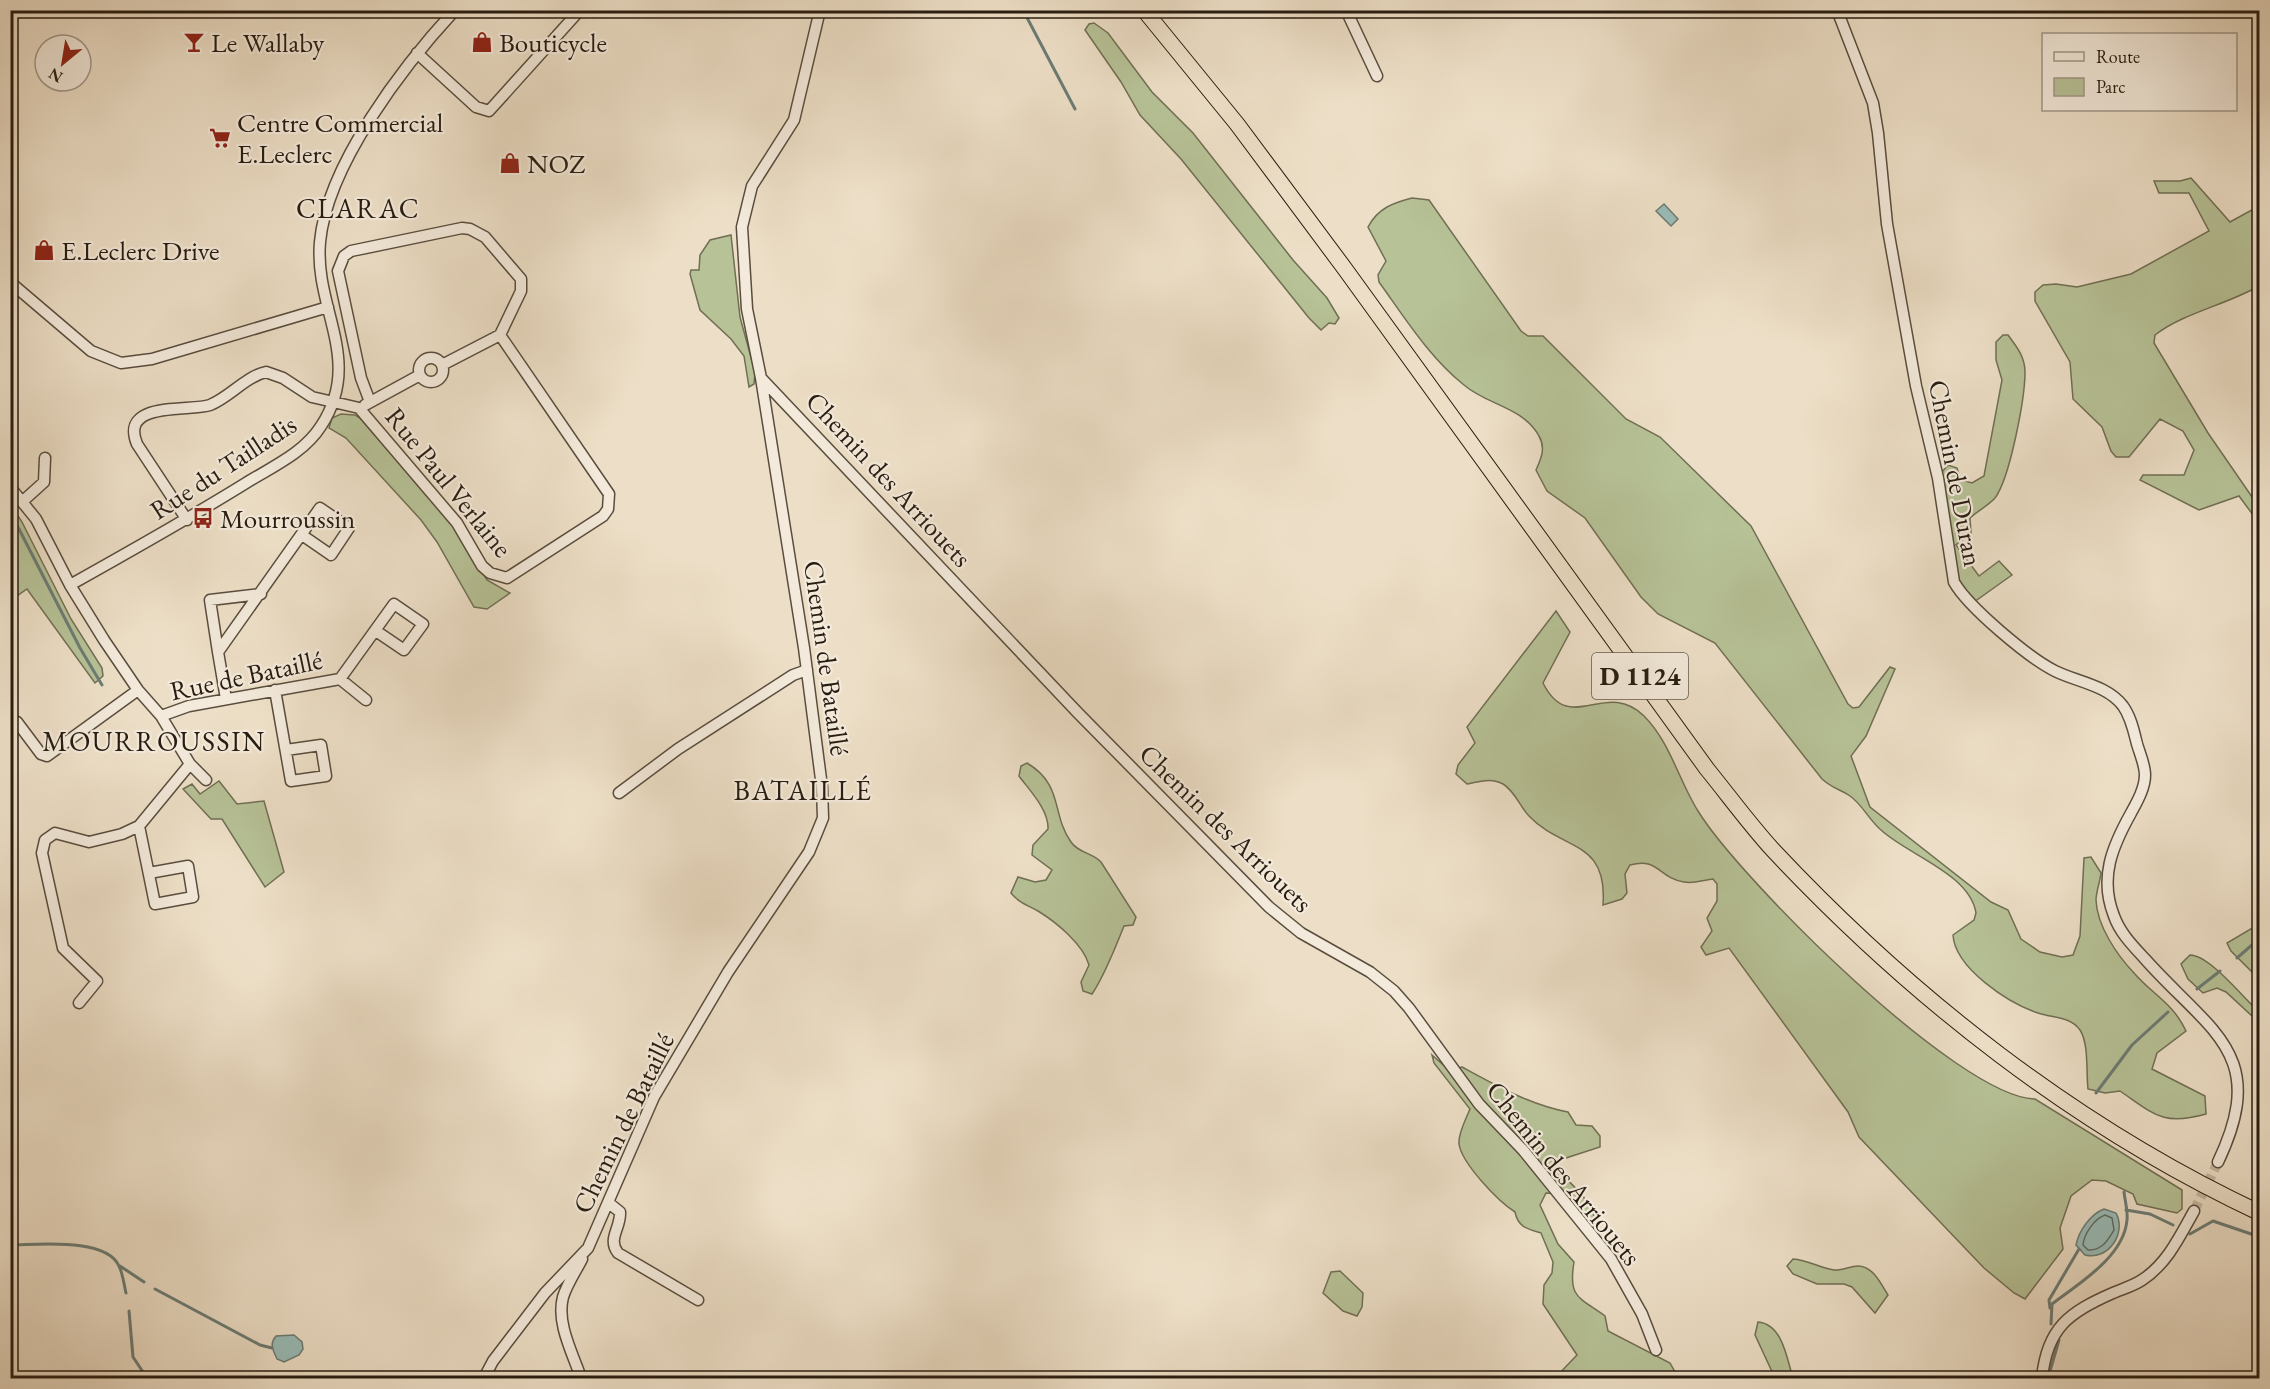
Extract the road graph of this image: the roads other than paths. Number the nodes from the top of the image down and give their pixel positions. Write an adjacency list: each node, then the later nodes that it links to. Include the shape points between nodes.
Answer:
1 (455, 10): 7 (street, Rue du Tailladis)
2 (580, 10): 7 (street, via 489,111 476,108)
3 (820, 10): 14 (street, Chemin de Bataillé, via 794,120 752,186 742,227 747,309)
4 (1144, 10): 45 (highway, D 1124, via 1264,160 1707,769 1772,848 1847,926 1959,1024 2040,1084 2152,1157)
5 (1347, 10): 8 (street)
6 (1837, 10): 42 (street, Chemin de Duran, via 1873,103 1887,224 1916,386 1938,478 1954,582 1962,597 1978,612 2043,664 2114,697 2124,707 2145,774 2137,801 2110,853 2107,889 2116,922 2125,937 2213,1026 2228,1049 2238,1098 2235,1123)
7 (417, 53): 10 (street, Rue du Tailladis, via 332,190 320,243)
8 (1377, 76)
9 (10, 282): 10 (street, via 91,351 121,363 153,359)
10 (328, 307): 16 (street, Rue du Tailladis, via 341,368)
11 (500, 335): 12 (street); 15 (street, Rue Paul Verlaine, via 521,291 521,279 480,232 462,228 351,251 344,256 338,271 361,378); 17 (street, Rue Paul Verlaine, via 609,494 603,516 507,578 482,566 457,523)
12 (442, 365): 13 (street, via 437,359 425,360 419,368); 13 (street, via 438,381 428,382)
13 (420, 375): 15 (street)
14 (761, 378): 27 (street, Chemin de Bataillé); 48 (street, Chemin des Arriouets, via 1055,689 1269,907 1301,933 1370,972 1394,991 1479,1104 1523,1150 1611,1259 1642,1314)
15 (370, 402): 17 (street)
16 (333, 404): 17 (street, Rue Paul Verlaine); 21 (street, Rue du Tailladis, via 322,426 300,450); 21 (street, Rue Paul Verlaine, via 267,372 209,405 164,408 142,418 134,437 137,444)
17 (360, 408)
18 (45, 458): 20 (street, via 44,482)
19 (10, 487): 20 (street)
20 (23, 501): 23 (street)
21 (187, 520): 23 (street, Rue du Tailladis)
22 (302, 535): 22 (street, via 320,508 349,528 331,555); 24 (street)
23 (70, 585): 29 (street)
24 (261, 594): 26 (street); 26 (street, via 210,600)
25 (376, 630): 25 (street, Rue de Bataillé, via 394,604 423,624 404,650); 28 (street, Rue de Bataillé)
26 (218, 652): 31 (street)
27 (807, 670): 38 (street, via 793,675 678,749); 46 (street, Chemin de Bataillé, via 824,805 818,835 728,972 654,1097)
28 (340, 679): 30 (street, Rue de Bataillé); 32 (street, Rue de Bataillé)
29 (138, 690): 33 (street); 34 (street, via 47,756 41,754)
30 (275, 690): 31 (street, Rue de Bataillé); 35 (street)
31 (226, 699): 33 (street, Rue de Bataillé)
32 (366, 700)
33 (161, 716): 36 (street)
34 (17, 722)
35 (286, 750): 35 (street, via 291,781 326,776 321,745)
36 (190, 764): 37 (street); 39 (street)
37 (206, 780)
38 (619, 793)
39 (139, 826): 40 (street); 41 (street, via 89,842 55,833 42,846 63,948 97,981)
40 (149, 873): 40 (street, via 155,904 193,897 188,866)
41 (79, 1003)
42 (2218, 1162)
43 (610, 1204): 47 (street, via 620,1212 613,1237 618,1254)
44 (2194, 1211): 51 (street, via 2160,1266 2141,1281 2080,1307 2065,1321 2050,1340)
45 (2259, 1213)
46 (588, 1248): 49 (street, Chemin de Bataillé, via 545,1293); 50 (street, via 563,1295 561,1308)
47 (698, 1300)
48 (1656, 1350)
49 (484, 1378)
50 (581, 1378)
51 (2042, 1378)

